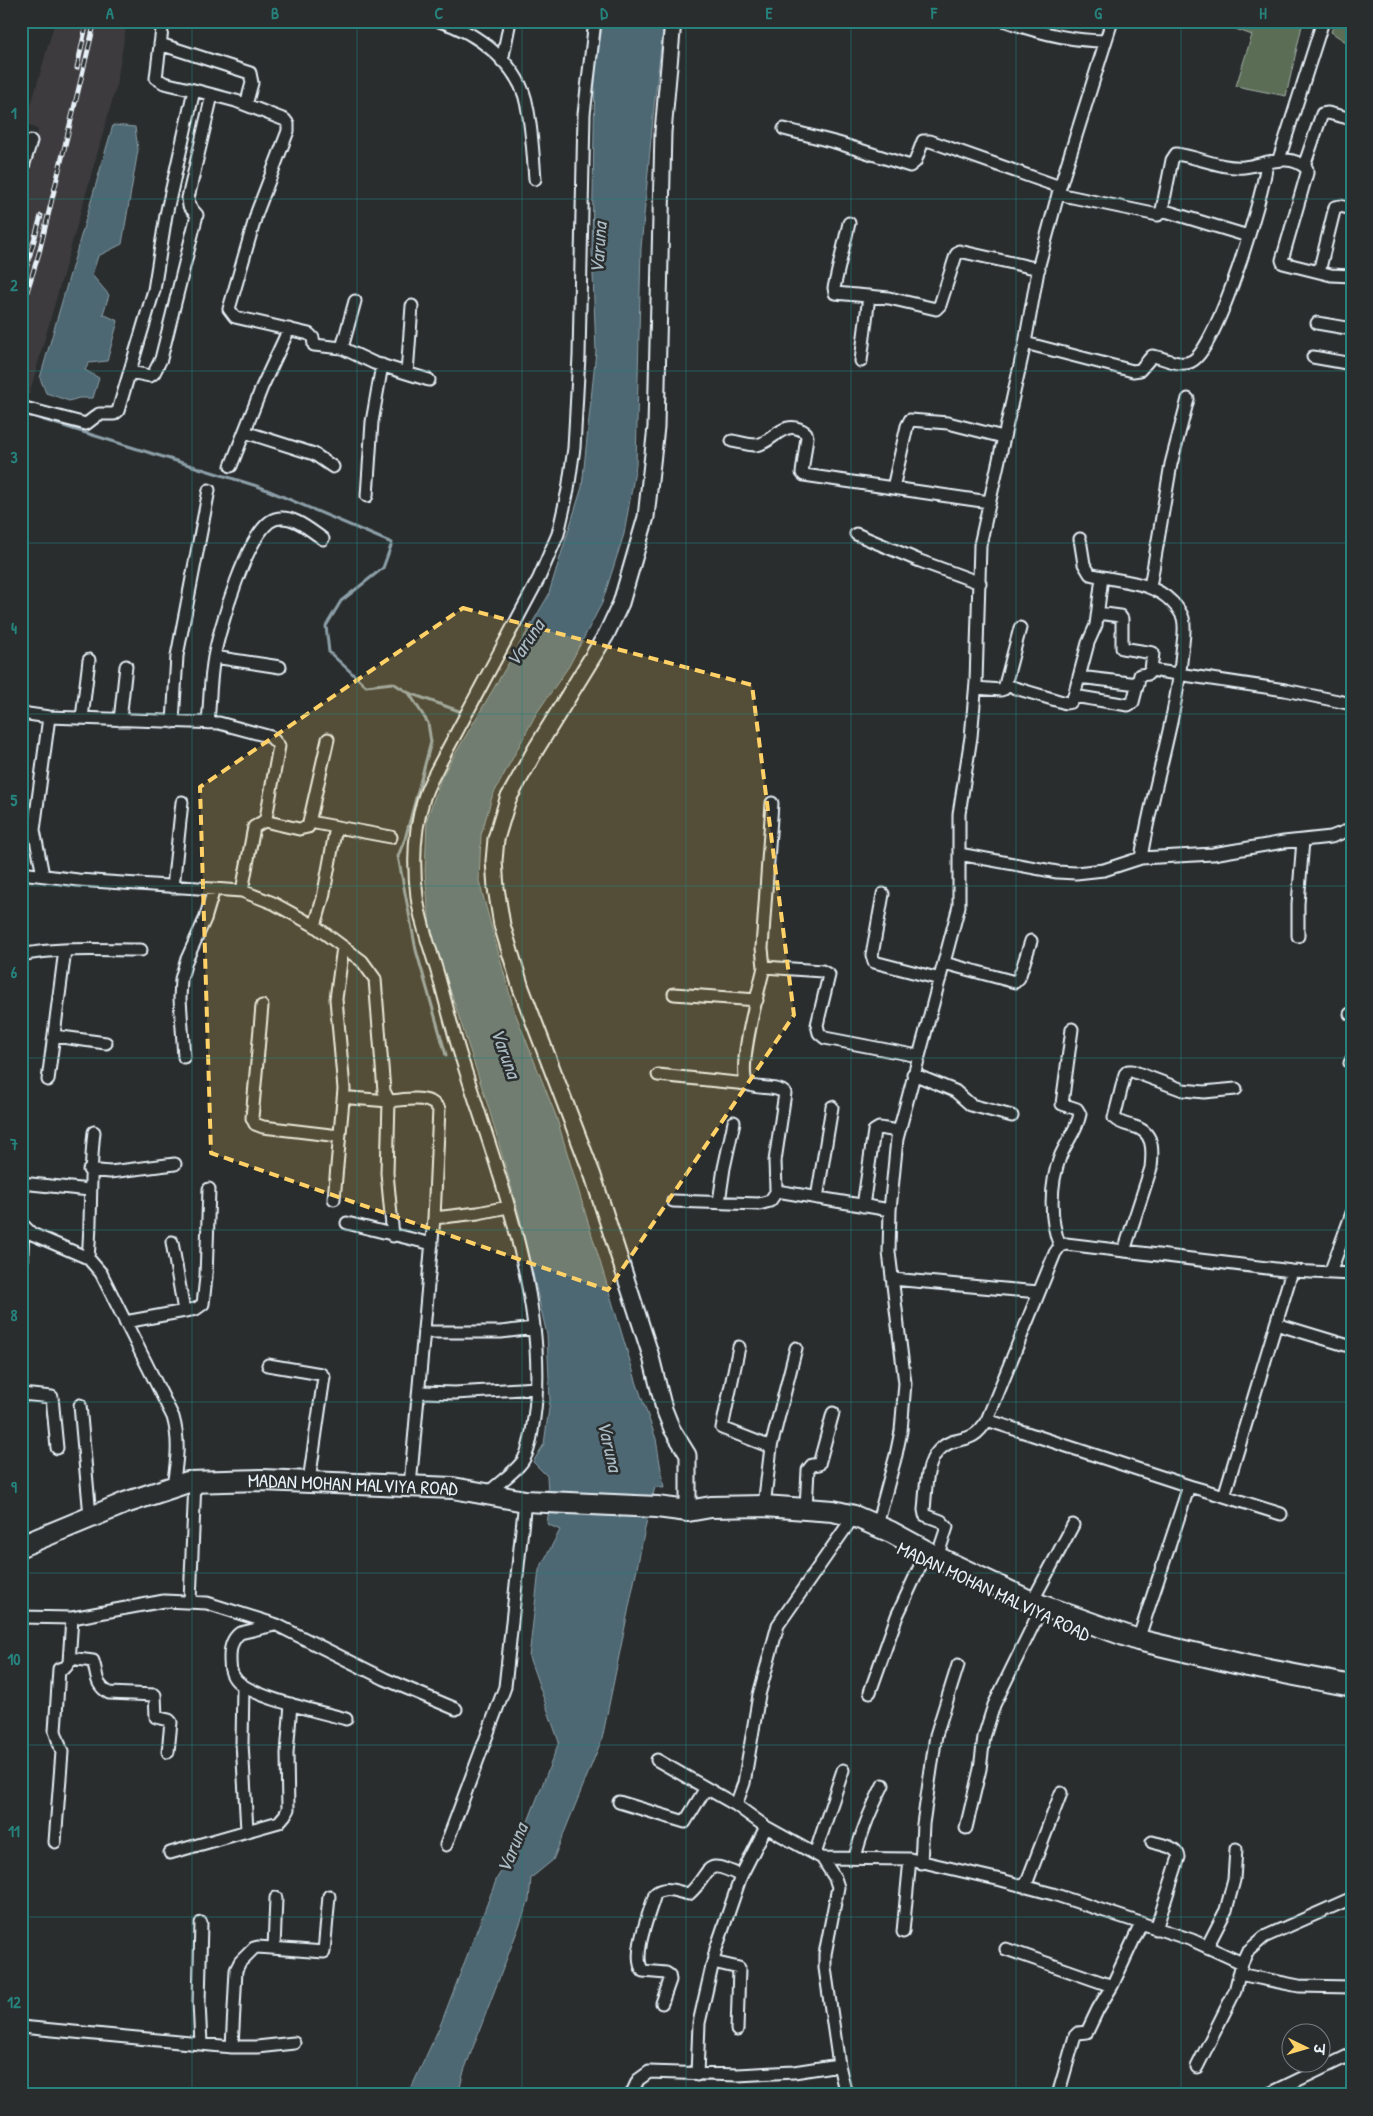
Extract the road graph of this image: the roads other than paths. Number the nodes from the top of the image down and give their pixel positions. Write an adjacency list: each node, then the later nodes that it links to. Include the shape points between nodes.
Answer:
1 (163, 21): 12 (street)
2 (439, 21): 13 (street, via 481,41)
3 (510, 21): 13 (street)
4 (595, 21): 144 (street, via 584,114 579,356 574,448 568,490 558,534 543,569 438,767 424,798 416,833 417,898 462,1061)
5 (673, 21): 189 (street, via 663,132 656,427 646,517 621,603 606,634 508,799 496,839 494,861 502,925 521,988 593,1176 650,1352 664,1409 688,1455)
6 (1006, 21): 10 (street)
7 (1046, 21): 10 (street)
8 (1112, 21): 11 (street)
9 (1323, 21): 20 (street)
10 (1041, 32): 11 (street, via 1078,40)
11 (1105, 40): 25 (street)
12 (160, 44): 14 (street, via 156,78); 16 (street, via 250,73 252,83)
13 (502, 61): 24 (street, via 521,86 527,105)
14 (194, 90): 15 (street); 45 (street, via 166,215 154,290)
15 (212, 95): 16 (street); 45 (street, via 188,198 189,206 197,215 161,359 150,376)
16 (246, 105): 38 (street, via 285,120 288,131 257,212 229,309 235,317)
17 (1352, 119): 22 (street, via 1322,114)
18 (784, 130): 25 (street, via 838,142 910,166 915,162 923,140 930,141)
19 (31, 141): 23 (street)
20 (1279, 159): 21 (street); 22 (street)
21 (1267, 162): 27 (street, via 1229,166 1176,154); 29 (street)
22 (1304, 166): 31 (street, via 1307,172 1282,260 1286,265)
23 (21, 173)
24 (534, 179)
25 (1059, 190): 27 (street, via 1153,215); 30 (street)
26 (1352, 209): 31 (street, via 1335,208)
27 (1162, 210): 29 (street)
28 (849, 223): 33 (street, via 834,291)
29 (1248, 236): 39 (street, via 1227,301 1192,361 1175,362 1152,356 1140,370 1133,371)
30 (1039, 269): 33 (street, via 959,251 936,309); 39 (street)
31 (1319, 272): 32 (street)
32 (1352, 276)
33 (869, 296): 42 (street)
34 (355, 301): 40 (street)
35 (412, 306): 46 (street)
36 (1317, 323): 37 (street)
37 (1352, 329)
38 (289, 330): 40 (street, via 309,334 314,345); 50 (street)
39 (1025, 343): 51 (street)
40 (342, 348): 44 (street)
41 (1313, 357): 43 (street)
42 (862, 361)
43 (1352, 364)
44 (382, 365): 46 (street); 57 (street, via 372,422)
45 (130, 372): 49 (street, via 118,411 99,414 86,424)
46 (407, 373): 47 (street)
47 (429, 380)
48 (1188, 399): 64 (street, via 1171,464)
49 (21, 406)
50 (245, 432): 53 (street); 54 (street, via 314,454)
51 (1003, 438): 55 (street, via 948,423 910,420); 58 (street)
52 (732, 441): 55 (street, via 756,445 784,429 803,430 807,437 804,475)
53 (231, 466)
54 (333, 467)
55 (893, 488): 58 (street)
56 (209, 490): 83 (street, via 177,656)
57 (367, 496)
58 (989, 502): 63 (street, via 980,545)
59 (856, 534): 63 (street)
60 (323, 539): 67 (street, via 289,519 272,520 266,526 252,542 238,574)
61 (1080, 539): 62 (street, via 1086,570)
62 (1102, 577): 64 (street); 65 (street)
63 (980, 583): 76 (street)
64 (1150, 587): 72 (street, via 1172,602 1183,618)
65 (1098, 613): 71 (street, via 1120,616 1122,648 1153,652); 73 (street)
66 (1020, 628): 75 (street)
67 (214, 657): 70 (street); 84 (street)
68 (89, 660): 81 (street)
69 (126, 666): 82 (street)
70 (280, 667)
71 (1151, 670): 72 (street); 74 (street, via 1140,676)
72 (1180, 675): 78 (street); 95 (street)
73 (1079, 677): 74 (street); 77 (street)
74 (1138, 684): 77 (street, via 1133,702 1128,705)
75 (1005, 685): 76 (street, via 1001,690); 77 (street, via 1066,703 1071,702)
76 (976, 688): 94 (street, via 959,814)
77 (1074, 696)
78 (1351, 701)
79 (21, 713): 80 (street)
80 (49, 717): 81 (street); 97 (street, via 34,830)
81 (82, 718): 82 (street)
82 (120, 720): 83 (street)
83 (173, 722): 84 (street)
84 (208, 723): 88 (street, via 271,737 277,742 279,751)
85 (328, 739): 89 (street)
86 (182, 802): 98 (street)
87 (772, 803): 110 (street, via 762,948)
88 (264, 821): 89 (street, via 299,829 306,829); 100 (street, via 254,827)
89 (310, 822): 90 (street)
90 (336, 827): 92 (street); 102 (street)
91 (1352, 829): 93 (street, via 1331,837)
92 (391, 837)
93 (1303, 840): 95 (street, via 1214,854); 103 (street)
94 (959, 854): 95 (street, via 1076,873 1104,870); 109 (street, via 959,906)
95 (1141, 858)
96 (21, 873): 97 (street)
97 (43, 875): 98 (street)
98 (173, 886): 99 (street)
99 (214, 889): 100 (street); 119 (street, via 181,979)
100 (242, 891): 102 (street, via 273,903)
101 (883, 894): 111 (street, via 872,955 874,962)
102 (315, 926): 105 (street)
103 (1298, 936)
104 (1031, 941): 109 (street, via 1015,982)
105 (342, 947): 126 (street, via 362,961 375,980 384,1091); 132 (street, via 336,999 344,1089)
106 (65, 950): 107 (street); 108 (street); 116 (street)
107 (140, 950)
108 (21, 955)
109 (944, 963): 111 (street)
110 (764, 967): 113 (street); 118 (street, via 822,971 829,975 817,1026 825,1038)
111 (940, 979): 118 (street)
112 (674, 994): 113 (street)
113 (757, 1000): 123 (street, via 745,1054 744,1077)
114 (262, 1006): 132 (street, via 254,1124)
115 (1072, 1029): 153 (street, via 1062,1104 1077,1109 1080,1114 1060,1157 1052,1196)
116 (54, 1036): 117 (street); 122 (street)
117 (106, 1043)
118 (918, 1056): 120 (street)
119 (184, 1057)
120 (913, 1074): 128 (street, via 955,1091 972,1105); 131 (street)
121 (658, 1075): 123 (street)
122 (48, 1080)
123 (747, 1084): 138 (street, via 785,1093 775,1162)
124 (1236, 1089): 154 (street, via 1183,1090 1132,1071 1125,1074 1114,1118 1119,1123 1146,1132 1151,1138 1153,1154)
125 (351, 1098): 126 (street)
126 (389, 1101): 147 (street, via 429,1100 439,1109); 150 (street, via 387,1173)
127 (832, 1107): 139 (street)
128 (1012, 1116)
129 (734, 1122): 142 (street)
130 (94, 1132): 134 (street)
131 (898, 1132): 143 (street, via 879,1128 874,1131); 145 (street)
132 (339, 1136): 140 (street)
133 (175, 1164): 134 (street, via 110,1172)
134 (90, 1170): 137 (street)
135 (21, 1183): 137 (street)
136 (209, 1189): 162 (street, via 203,1304)
137 (90, 1190): 155 (street)
138 (777, 1192): 139 (street); 142 (street, via 766,1203)
139 (817, 1198): 143 (street)
140 (334, 1199)
141 (673, 1201): 142 (street)
142 (719, 1202)
143 (863, 1206): 145 (street)
144 (508, 1207): 147 (street); 165 (street, via 527,1283)
145 (890, 1210): 160 (street)
146 (1352, 1213): 157 (street)
147 (434, 1218): 152 (street)
148 (347, 1223): 150 (street)
149 (22, 1225): 155 (street, via 32,1234); 159 (street)
150 (393, 1236): 152 (street)
151 (172, 1242): 162 (street)
152 (432, 1244): 166 (street)
153 (1060, 1246): 154 (street); 161 (street)
154 (1124, 1251): 156 (street)
155 (88, 1258): 163 (street, via 101,1273)
156 (1292, 1271): 157 (street); 164 (street)
157 (1330, 1273): 158 (street)
158 (1352, 1274)
159 (21, 1276)
160 (892, 1279): 161 (street); 193 (street, via 905,1384 901,1431)
161 (1039, 1292): 176 (street)
162 (184, 1311): 163 (street)
163 (125, 1322): 181 (street, via 173,1417 178,1434)
164 (1276, 1324): 168 (street); 185 (street)
165 (534, 1328): 166 (street, via 501,1332); 171 (street)
166 (425, 1332): 172 (street)
167 (739, 1347): 177 (street, via 722,1428)
168 (1352, 1347)
169 (796, 1348): 177 (street)
170 (268, 1365): 179 (street, via 324,1377)
171 (537, 1388): 172 (street); 184 (street, via 532,1433 522,1462)
172 (420, 1392): 182 (street)
173 (21, 1394): 178 (street, via 52,1397)
174 (80, 1405): 191 (street)
175 (832, 1413): 188 (street, via 819,1464 808,1470)
176 (987, 1420): 183 (street); 196 (street, via 975,1436 948,1444 933,1460 925,1515 947,1527)
177 (771, 1447): 187 (street)
178 (57, 1448)
179 (309, 1481): 180 (highway, MADAN MOHAN MALVIYA ROAD); 182 (highway, MADAN MOHAN MALVIYA ROAD)
180 (195, 1482): 181 (highway, MADAN MOHAN MALVIYA ROAD); 197 (street)
181 (173, 1486): 191 (highway, MADAN MOHAN MALVIYA ROAD)
182 (410, 1486): 184 (highway, MADAN MOHAN MALVIYA ROAD)
183 (1189, 1486): 185 (street); 202 (street)
184 (488, 1493): 186 (highway, MADAN MOHAN MALVIYA ROAD)
185 (1224, 1496): 190 (street)
186 (525, 1501): 189 (highway, MADAN MOHAN MALVIYA ROAD); 225 (street, via 505,1687)
187 (764, 1506): 188 (highway, MADAN MOHAN MALVIYA ROAD); 189 (highway, MADAN MOHAN MALVIYA ROAD, via 711,1507)
188 (806, 1508): 192 (highway, MADAN MOHAN MALVIYA ROAD, via 833,1510)
189 (691, 1511): 192 (highway, MADAN MOHAN MALVIYA ROAD)
190 (1281, 1514)
191 (90, 1516): 195 (highway, MADAN MOHAN MALVIYA ROAD)
192 (852, 1519): 193 (highway, MADAN MOHAN MALVIYA ROAD); 196 (highway, MADAN MOHAN MALVIYA ROAD); 219 (street, via 778,1625 759,1694 744,1783)
193 (876, 1525): 196 (highway, MADAN MOHAN MALVIYA ROAD)
194 (1073, 1525): 198 (street)
195 (21, 1546)
196 (929, 1556): 198 (highway, MADAN MOHAN MALVIYA ROAD); 207 (street, via 897,1616)
197 (190, 1601): 200 (street, via 164,1601); 201 (street, via 207,1602)
198 (1035, 1608): 202 (highway, MADAN MOHAN MALVIYA ROAD); 208 (highway, MADAN MOHAN MALVIYA ROAD, via 1128,1649); 221 (street, via 992,1711)
199 (21, 1617): 200 (street)
200 (72, 1618): 203 (street)
201 (277, 1625): 205 (street, via 236,1636 231,1645 230,1669); 210 (street, via 385,1679)
202 (1138, 1640): 206 (highway, MADAN MOHAN MALVIYA ROAD)
203 (70, 1658): 212 (street, via 93,1661 96,1679 109,1693 155,1695 156,1717 171,1722); 223 (street, via 69,1664 59,1669 56,1701 55,1731 62,1752)
204 (958, 1665): 230 (street, via 936,1735)
205 (243, 1686): 209 (street, via 259,1695); 222 (street, via 242,1743)
206 (1352, 1686)
207 (870, 1692)
208 (1352, 1695)
209 (291, 1704): 211 (street); 222 (street, via 287,1753 288,1809 279,1822)
210 (456, 1709)
211 (346, 1719)
212 (168, 1752)
213 (657, 1760): 216 (street)
214 (843, 1770): 228 (street)
215 (882, 1785): 229 (street, via 869,1811)
216 (706, 1788): 218 (street, via 685,1822); 219 (street)
217 (1061, 1793): 232 (street)
218 (619, 1802)
219 (736, 1805): 220 (street)
220 (766, 1827): 228 (street); 231 (street)
221 (966, 1828)
222 (247, 1830): 227 (street)
223 (55, 1842)
224 (1152, 1842): 238 (street, via 1174,1849 1179,1857)
225 (446, 1845)
226 (1236, 1849): 240 (street, via 1234,1880 1226,1910)
227 (170, 1853)
228 (818, 1856): 229 (street); 254 (street, via 838,1887 825,1968)
229 (855, 1858): 230 (street)
230 (916, 1861): 232 (street); 239 (street)
231 (741, 1876): 243 (street); 247 (street, via 716,1866 708,1869 689,1894 666,1889 655,1894 638,1960 643,1971 669,1976)
232 (1025, 1887): 237 (street)
233 (329, 1896): 241 (street, via 324,1952)
234 (276, 1898): 241 (street)
235 (1352, 1898): 244 (street, via 1264,1937 1247,1952)
236 (200, 1923): 251 (street)
237 (1141, 1924): 238 (street); 245 (street)
238 (1156, 1929): 240 (street)
239 (903, 1932)
240 (1208, 1947): 244 (street)
241 (274, 1948): 252 (street, via 255,1947 238,1965)
242 (1006, 1949): 245 (street)
243 (713, 1962): 249 (street, via 739,1968); 256 (street, via 699,2023)
244 (1241, 1969): 246 (street, via 1299,1986); 255 (street, via 1235,1991)
245 (1112, 1986): 259 (street, via 1087,2032 1076,2036)
246 (1352, 1987)
247 (662, 2003)
248 (21, 2027): 251 (street)
249 (737, 2030)
250 (294, 2043): 252 (street)
251 (201, 2044): 252 (street)
252 (232, 2047)
253 (1352, 2054): 260 (street)
254 (838, 2065): 256 (street, via 794,2072); 258 (street)
255 (1197, 2067)
256 (697, 2075): 257 (street, via 649,2072 638,2080)
257 (631, 2095)
258 (846, 2095)
259 (1058, 2095)
260 (1267, 2095)

